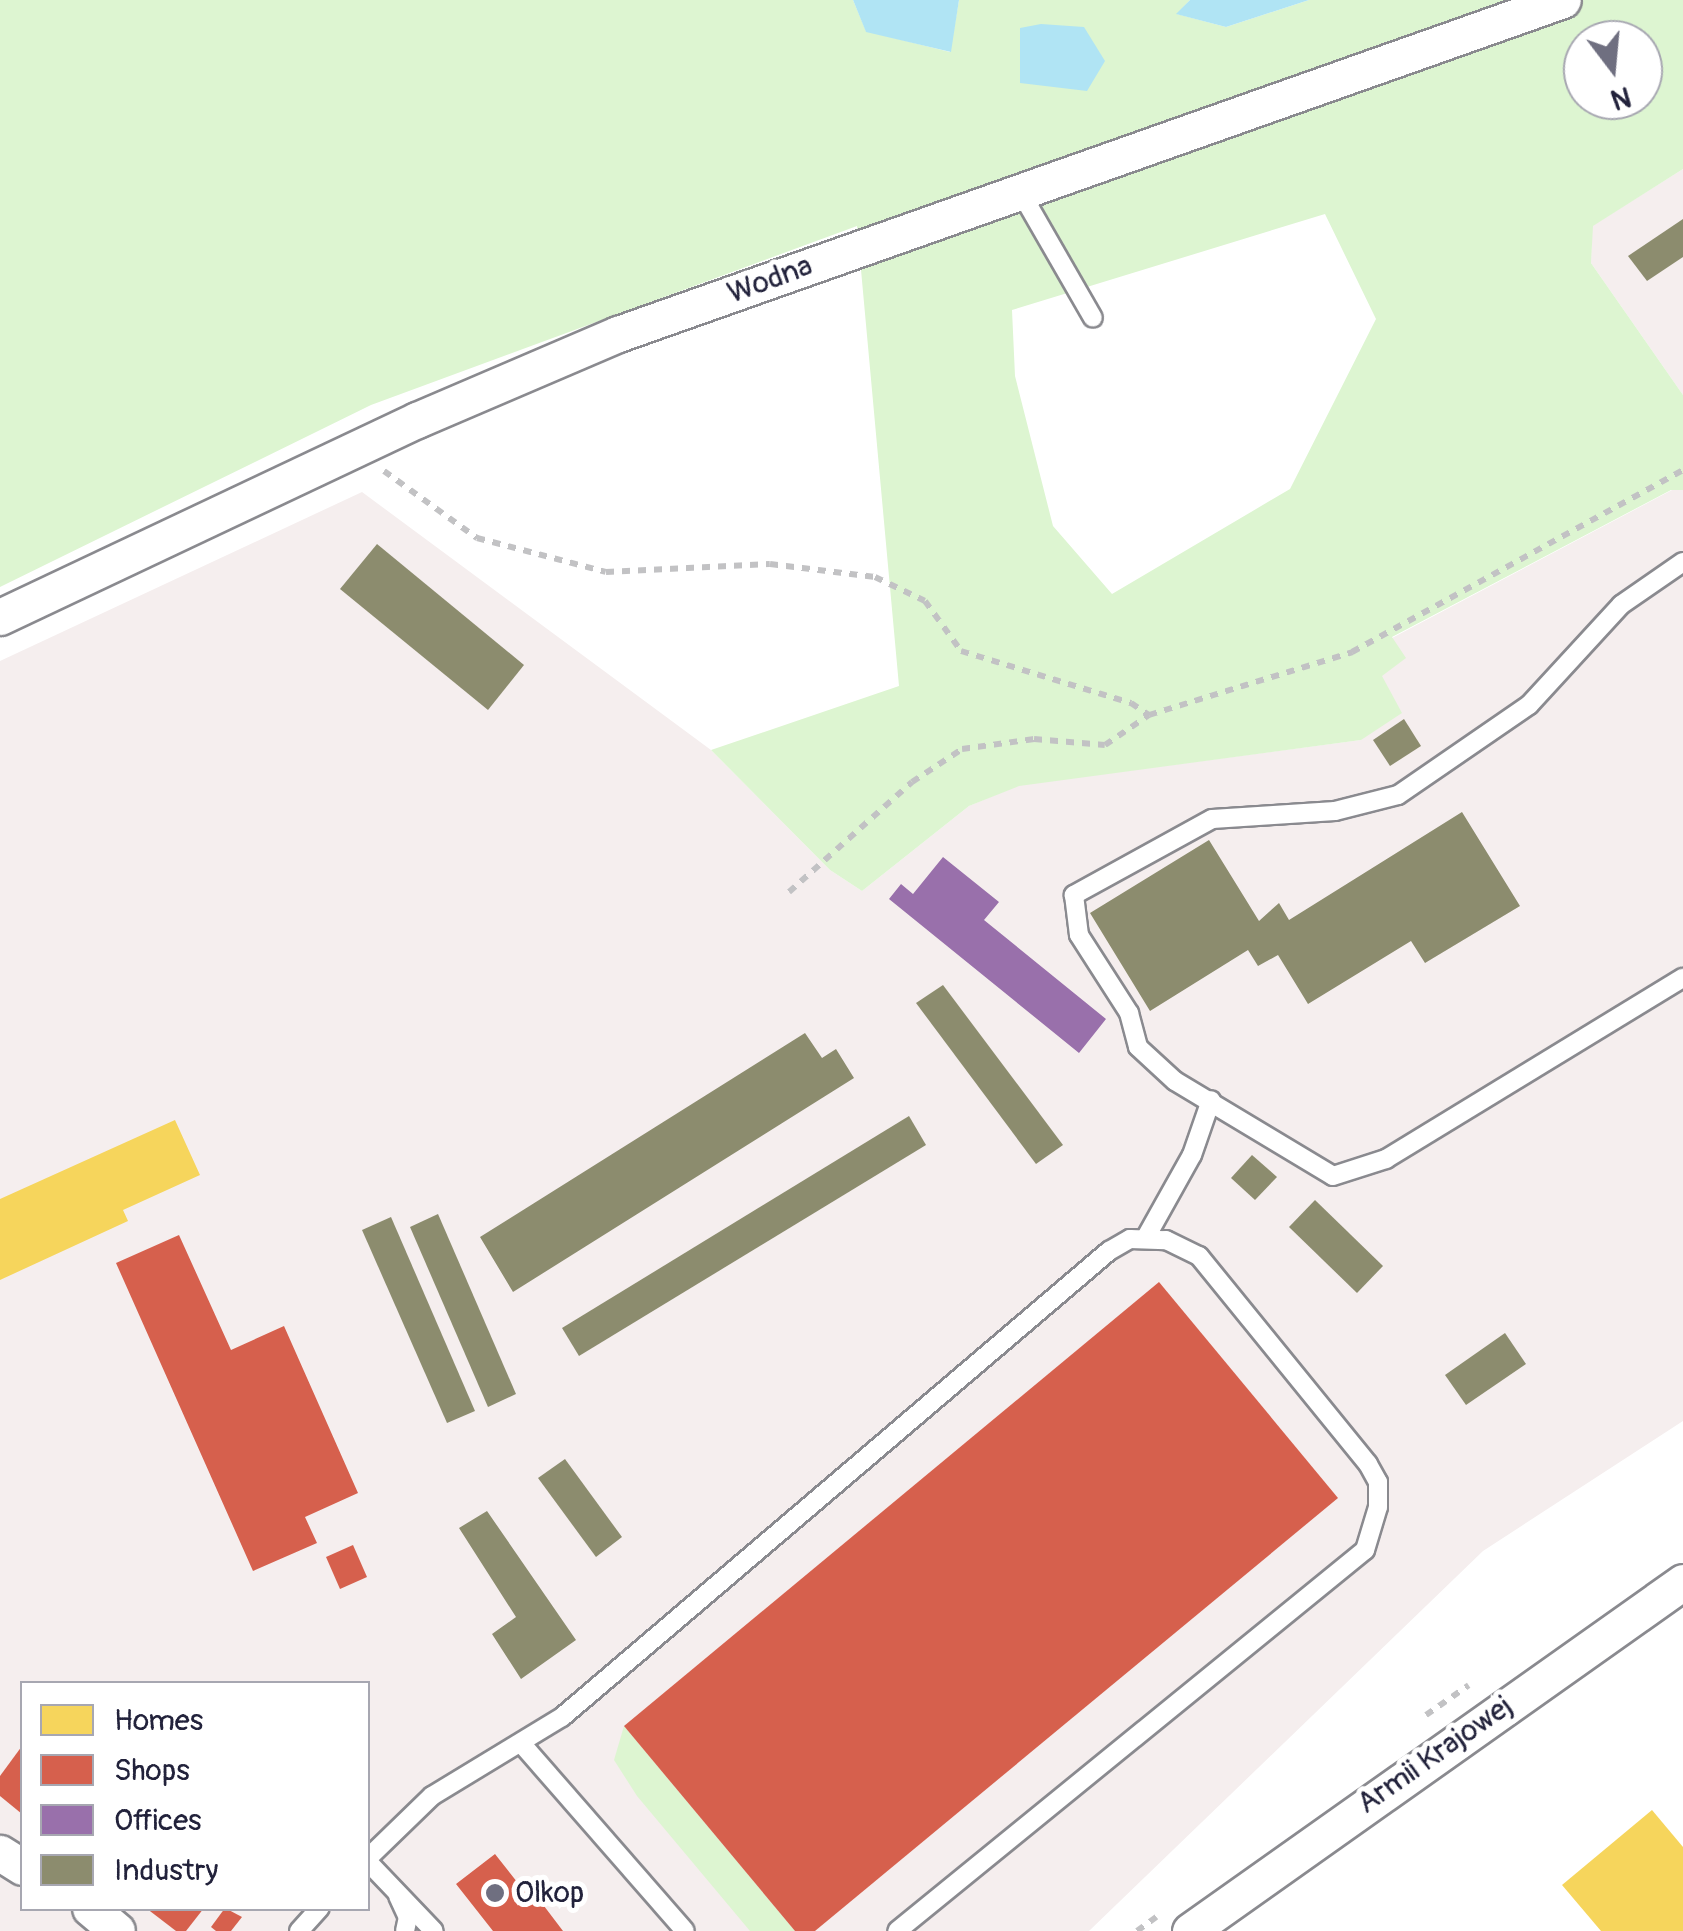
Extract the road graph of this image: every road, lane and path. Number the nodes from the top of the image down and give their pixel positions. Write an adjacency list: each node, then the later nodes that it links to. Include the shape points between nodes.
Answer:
1 (1563, 0): 2 (street, Wodna)
2 (1020, 191): 3 (lane); 4 (street, Wodna, via 618,334)
3 (1092, 318)
4 (368, 444): 7 (street, Wodna); 8 (path, via 391,481 477,538 606,572 770,564 875,577 925,600 961,651 1131,703)
5 (1683, 470): 8 (path, via 1352,652)
6 (1683, 562): 11 (lane, via 1621,605 1529,705 1398,795 1335,811 1212,819 1074,894 1080,936 1128,1013 1138,1047 1175,1082)
7 (0, 617)
8 (1149, 715): 9 (path, via 1105,745 1034,739 962,749 912,782)
9 (790, 892)
10 (1683, 978): 11 (lane, via 1386,1159 1333,1176)
11 (1211, 1100): 12 (lane, via 1192,1154)
12 (1145, 1239): 14 (lane, via 1110,1251 562,1717); 25 (lane, via 1166,1240 1199,1256 1368,1464 1378,1482 1378,1508 1365,1550)
13 (1683, 1582): 26 (street, Armii Krajowej)
14 (521, 1742): 15 (lane, via 432,1796); 24 (lane)
15 (370, 1858)
16 (370, 1862): 17 (lane)
17 (394, 1887): 22 (lane, via 408,1916); 23 (lane)
18 (94, 1911): 20 (street)
19 (317, 1911): 21 (lane)
20 (117, 1931)
21 (299, 1931)
22 (405, 1931)
23 (434, 1931)
24 (685, 1931)
25 (897, 1931)
26 (1190, 1931)

